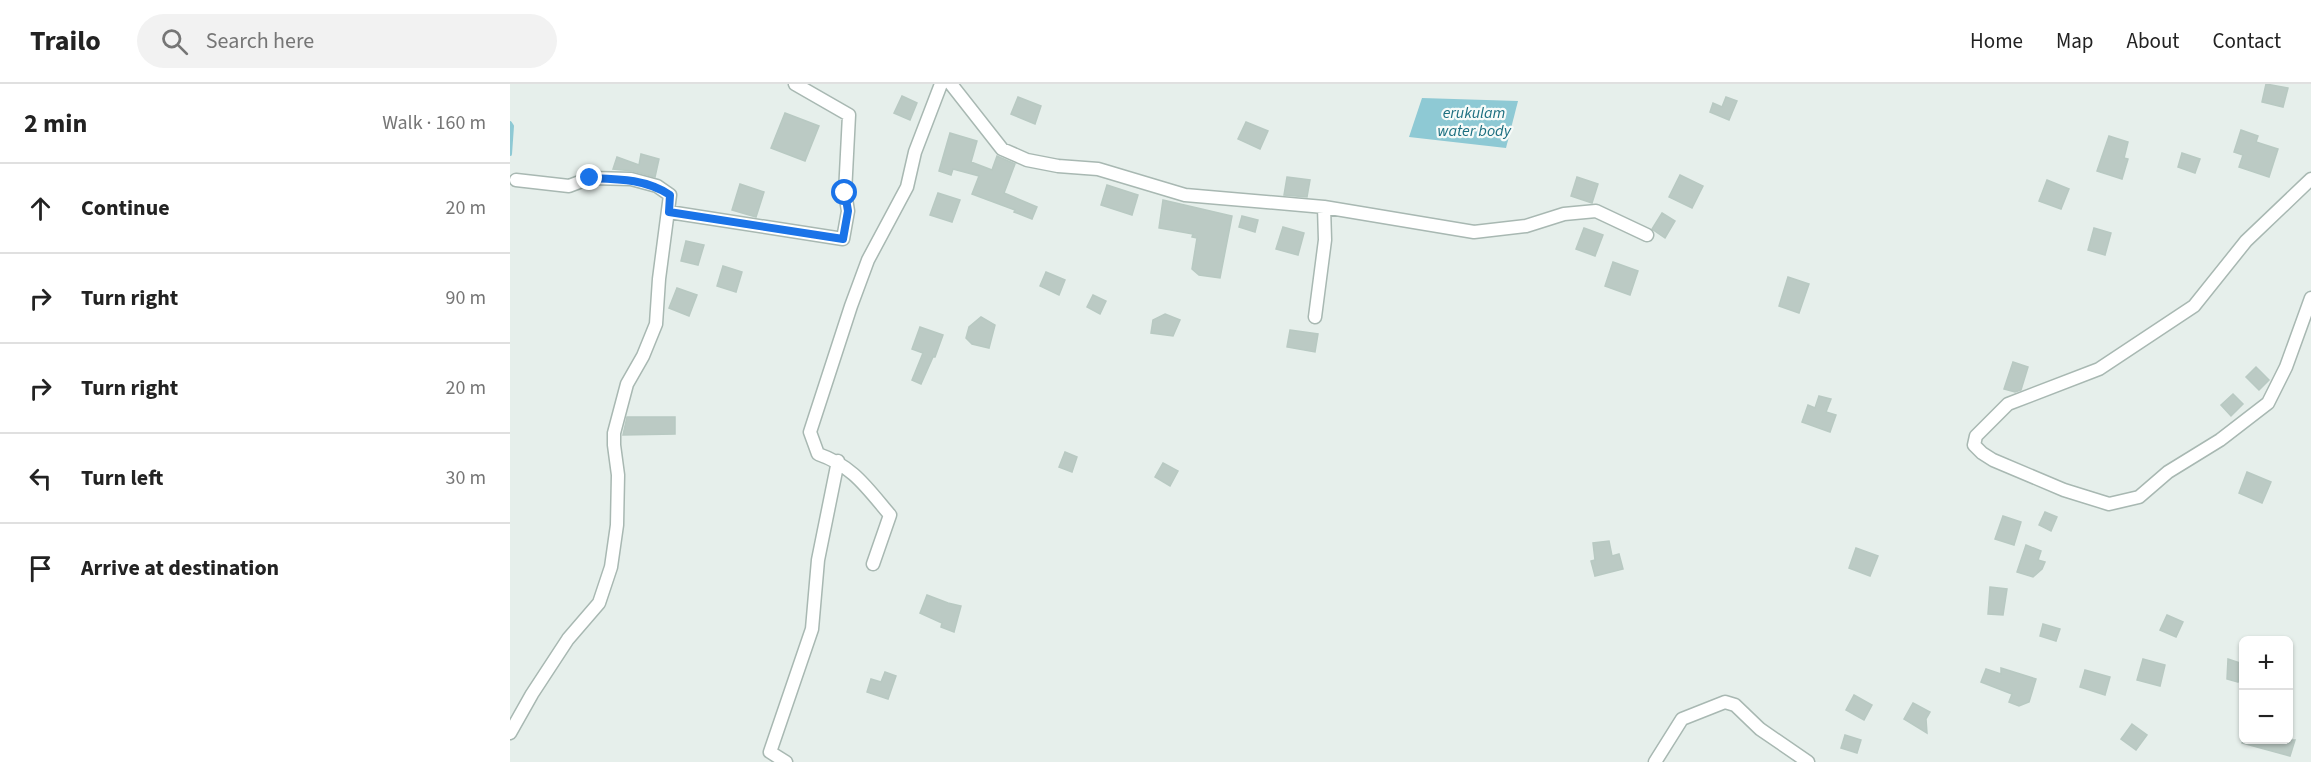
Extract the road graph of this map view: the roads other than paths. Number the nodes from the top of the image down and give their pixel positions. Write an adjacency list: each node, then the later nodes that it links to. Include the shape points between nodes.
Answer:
1 (795, 84): 7 (street, via 849,115 845,193 848,211 843,239)
2 (941, 84): 11 (street, via 915,152 907,187 868,260 810,432 818,454)
3 (951, 84): 6 (street, via 1002,149 1027,160 1098,169 1185,195)
4 (2311, 179): 9 (street, via 2246,241 2194,306 2099,369 2008,404 1976,436 1974,445 1994,460 2075,494 2109,504 2139,497 2168,472 2220,440 2268,403 2286,367)
5 (516, 180): 7 (street, via 569,186 590,178 631,180 657,186 670,195)
6 (1324, 207): 8 (street, via 1474,232 1596,211); 10 (street, via 1325,240)
7 (669, 212): 13 (street, via 656,324 627,384 614,433 617,525 611,567 599,603 568,639)
8 (1647, 235)
9 (2311, 298)
10 (1316, 317)
11 (838, 461): 12 (street, via 860,479 890,515); 14 (street, via 818,560 812,629 770,752)
12 (873, 564)
13 (510, 733)
14 (786, 762)
15 (1655, 762): 16 (street, via 1682,719 1725,702 1735,705 1760,729)
16 (1808, 762)

